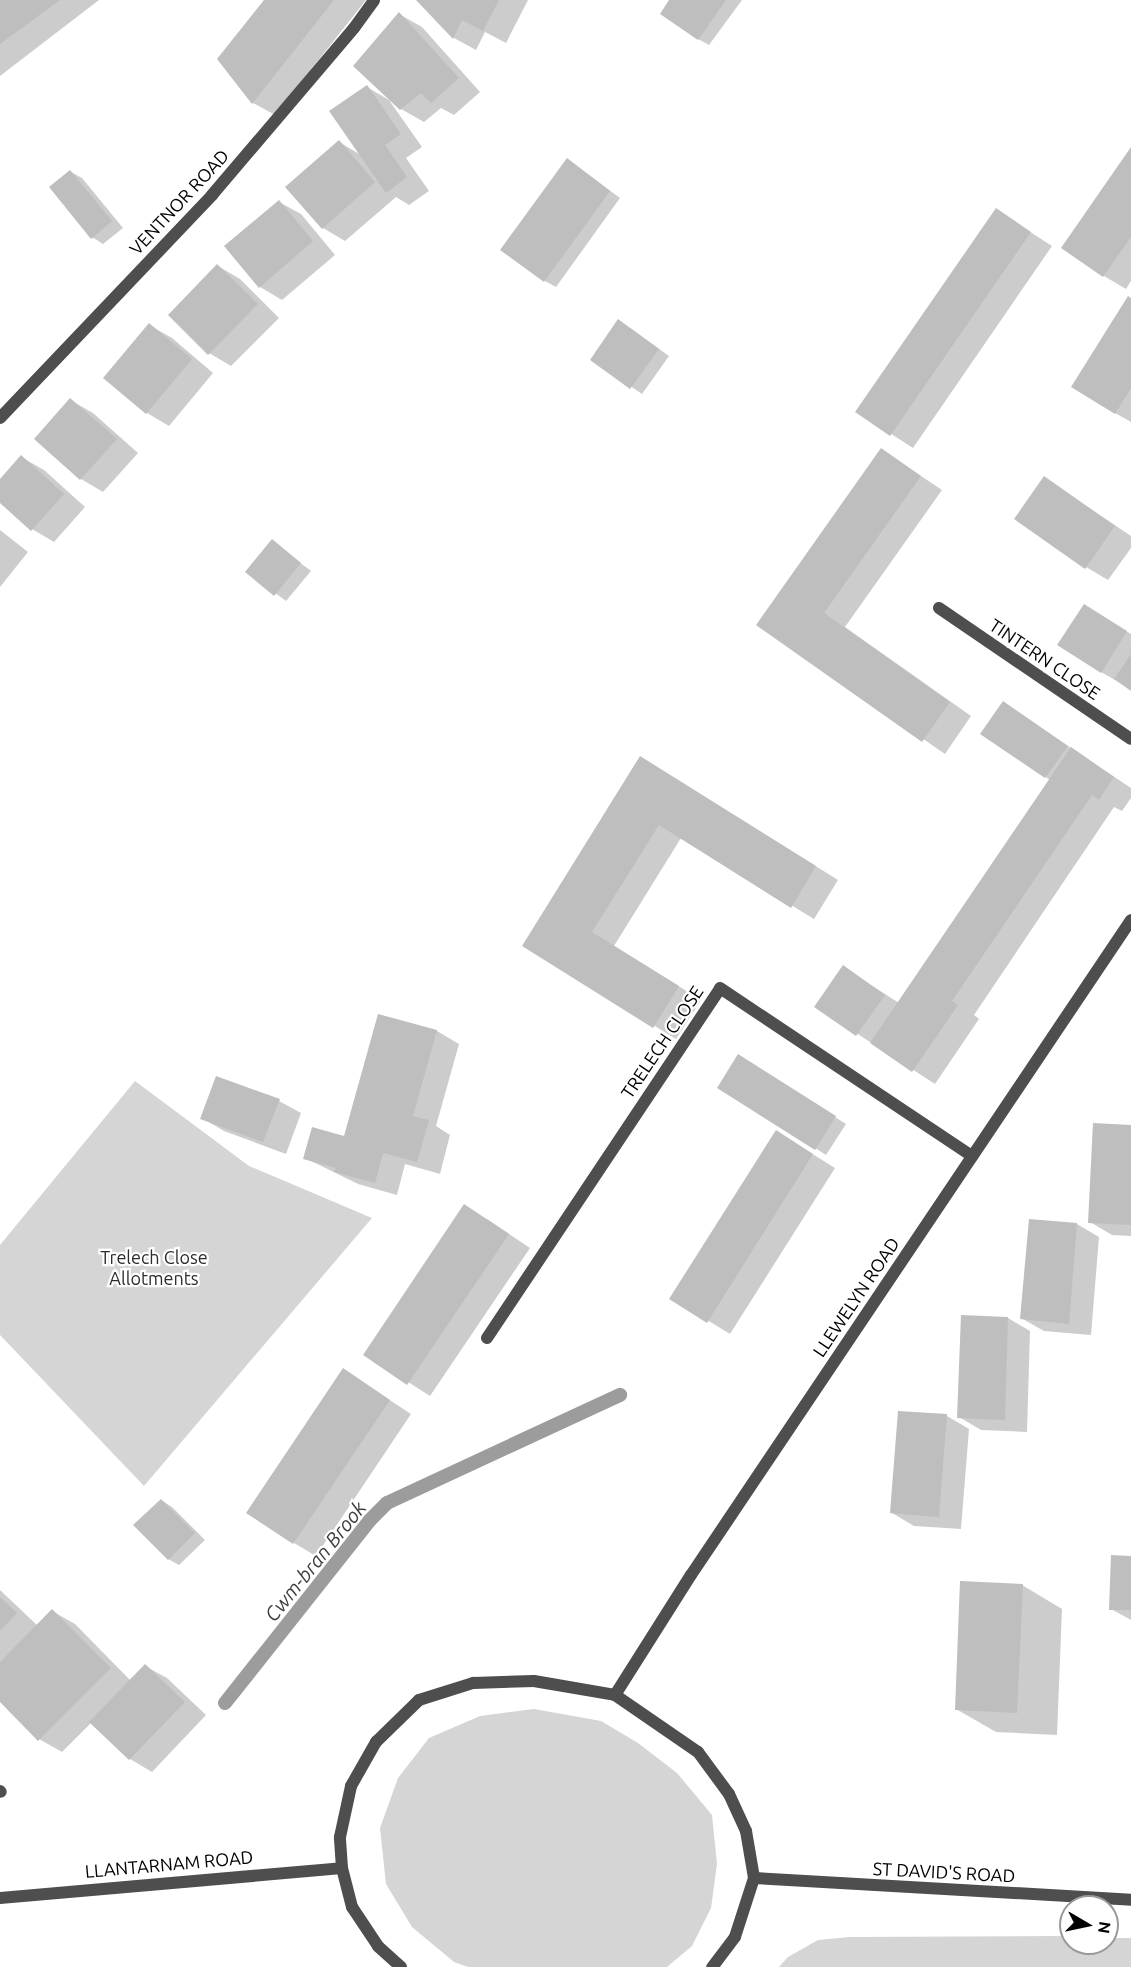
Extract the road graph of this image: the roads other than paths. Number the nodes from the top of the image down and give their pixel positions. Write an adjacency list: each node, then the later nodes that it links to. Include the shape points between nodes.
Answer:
1 (374, 0): 2 (street, VENTNOR ROAD, via 212,195)
2 (0, 418)
3 (939, 608): 4 (street, TINTERN CLOSE)
4 (1131, 739)
5 (1131, 920): 6 (street, LLEWELYN ROAD)
6 (972, 1156): 7 (street, TRELECH CLOSE, via 720,988); 8 (street, LLEWELYN ROAD, via 697,1565)
7 (487, 1338)
8 (615, 1695): 9 (street, via 534,1681 473,1683 419,1700 376,1742 351,1786 340,1837); 10 (street, via 698,1752 729,1794 741,1822)
9 (342, 1868): 11 (street, LLANTARNAM ROAD); 13 (street, via 352,1907 378,1946)
10 (754, 1878): 12 (street, ST DAVID'S ROAD); 14 (street, via 735,1937)
11 (0, 1898)
12 (1131, 1900)
13 (401, 1967)
14 (712, 1967)

